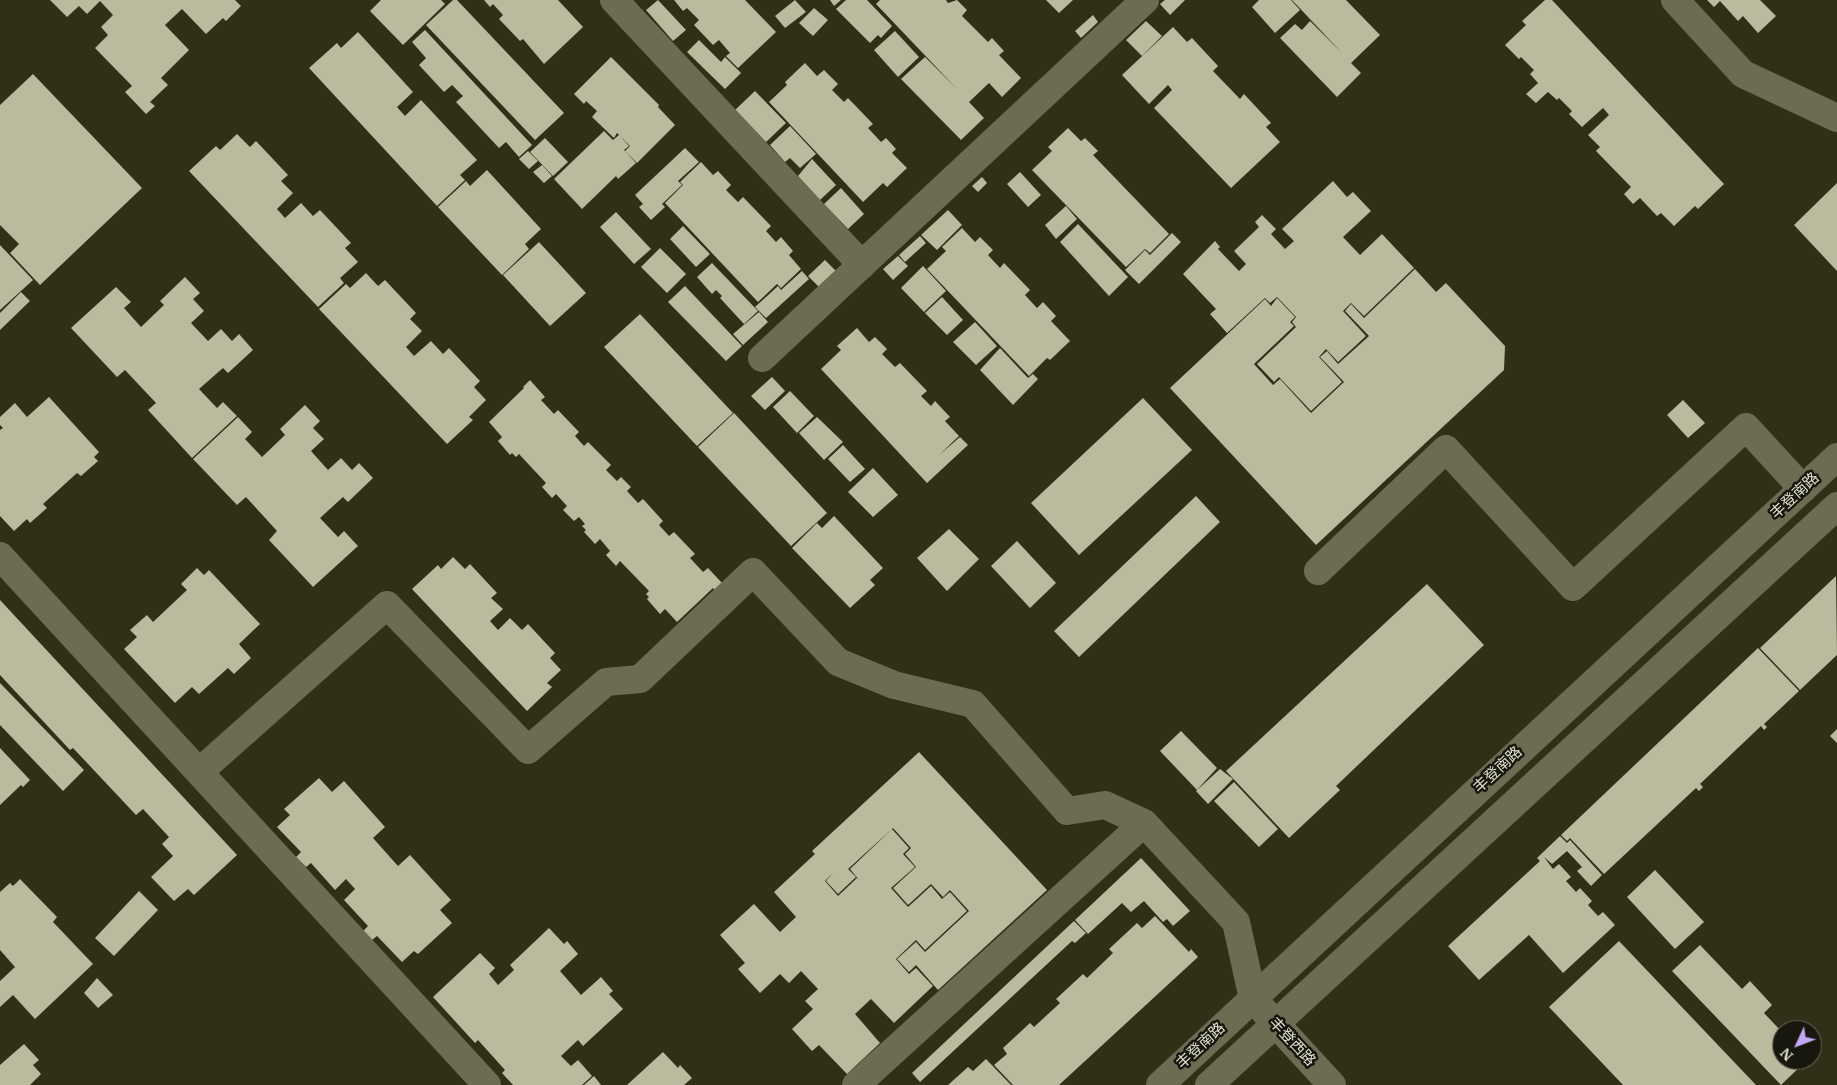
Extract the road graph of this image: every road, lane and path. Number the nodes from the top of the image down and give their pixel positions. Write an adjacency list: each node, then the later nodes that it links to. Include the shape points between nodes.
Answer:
1 (1145, 0): 5 (street)
2 (1674, 0): 4 (street, via 1743,74)
3 (624, 4): 5 (street)
4 (1837, 118)
5 (862, 265): 6 (street)
6 (762, 358)
7 (1837, 457): 8 (street, 丰登南路)
8 (1803, 489): 11 (street, via 1746,426 1573,587 1446,449); 14 (street, 丰登南路)
9 (1837, 506): 15 (street)
10 (0, 556): 12 (street)
11 (1318, 571)
12 (199, 772): 13 (street, via 387,605 528,750 606,682 640,679 753,572 838,662 894,685 973,704 1067,811 1105,805); 16 (street)
13 (1144, 823): 14 (street, via 1236,922); 17 (street)
14 (1252, 999): 15 (street, 丰登西路); 18 (street, 丰登南路)
15 (1275, 1024): 19 (street); 20 (street, 丰登西路)
16 (487, 1085)
17 (856, 1085)
18 (1160, 1085)
19 (1208, 1085)
20 (1332, 1085)

